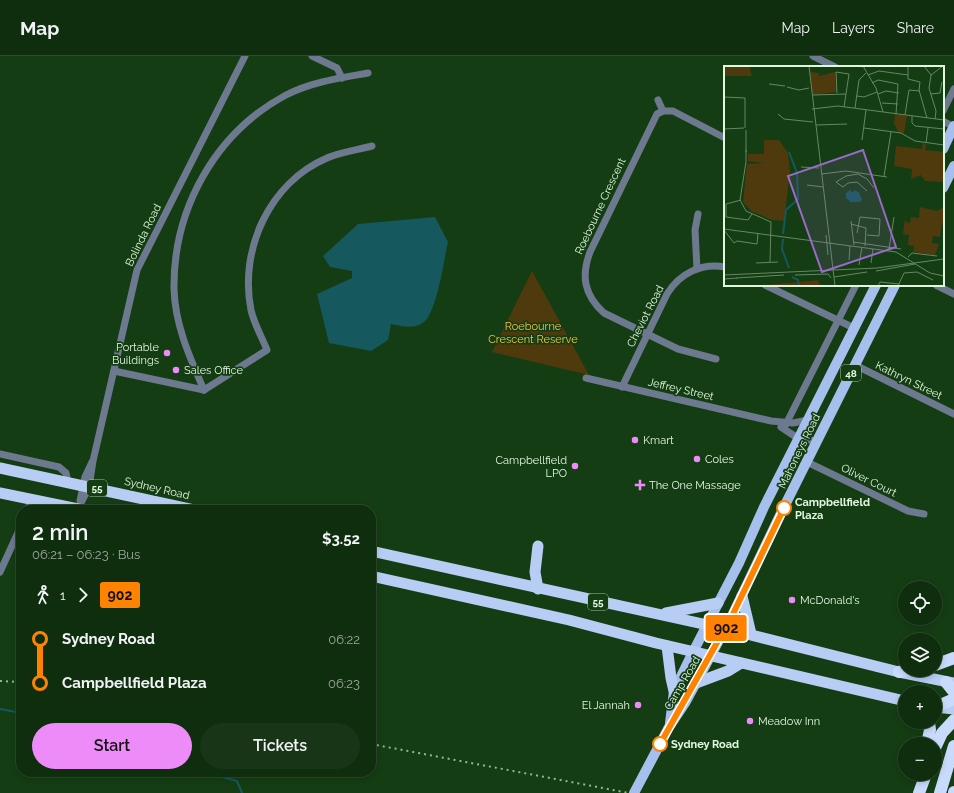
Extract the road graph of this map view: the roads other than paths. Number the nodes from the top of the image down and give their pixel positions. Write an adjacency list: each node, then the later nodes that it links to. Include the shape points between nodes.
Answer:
1 (245, 56): 32 (street, Bolinda Road, via 137,270)
2 (312, 56): 6 (street, via 337,68)
3 (814, 56): 4 (street)
4 (833, 66)
5 (368, 73): 6 (street)
6 (342, 78): 35 (street, via 322,82 288,95 265,108 239,129 202,174 187,211 179,242 174,289 186,350)
7 (954, 89): 9 (street)
8 (658, 100): 10 (street)
9 (944, 109)
10 (663, 111): 13 (street, via 672,111); 29 (street, Roebourne Crescent, via 654,117 590,252 584,270 585,285 595,305 609,316)
11 (944, 122): 12 (street)
12 (954, 127): 15 (main road)
13 (724, 137)
14 (372, 146): 35 (street, via 328,157 307,169 285,188 271,205 261,224 251,254 249,290 254,322 267,350)
15 (944, 146)
16 (954, 166): 17 (main road)
17 (951, 180)
18 (698, 214): 20 (street, via 695,230)
19 (724, 267): 20 (street, Cheviot Road)
20 (697, 269): 29 (street, Cheviot Road, via 679,279 670,289)
21 (767, 286): 27 (street)
22 (856, 286): 27 (street)
23 (875, 286): 28 (main road, Mahoneys Road / 48)
24 (894, 286): 31 (main road, Mahoneys Road / 48)
25 (938, 286): 26 (street)
26 (954, 294)
27 (838, 321): 28 (street); 38 (street)
28 (854, 328): 37 (main road, Mahoneys Road / 48)
29 (647, 334): 30 (street, Roebourne Crescent, via 678,349); 34 (street, Cheviot Road)
30 (716, 359)
31 (855, 365): 36 (street, Kathryn Street); 40 (main road, Mahoneys Road / 48)
32 (114, 371): 35 (street); 45 (street, Bolinda Road)
33 (586, 378): 34 (street, Jeffrey Street)
34 (622, 387): 38 (street, Jeffrey Street)
35 (204, 390)
36 (954, 414)
37 (808, 420): 38 (street); 39 (main road, Mahoneys Road / 48)
38 (786, 426): 39 (street, Jeffrey Street)
39 (799, 439): 40 (street, Jeffrey Street); 56 (main road, Mahoneys Road / 48)
40 (817, 441): 42 (main road, Mahoneys Road / 48)
41 (0, 454): 44 (street, via 59,467 66,473)
42 (807, 462): 52 (street, Oliver Court, via 908,510); 57 (main road, Mahoneys Road / 48)
43 (0, 468): 44 (highway, Sydney Road / 55)
44 (68, 482): 45 (highway, Sydney Road / 55)
45 (86, 486): 50 (street, Bolinda Road); 51 (highway, Sydney Road / 55)
46 (0, 493): 47 (highway, 55)
47 (31, 499): 48 (street); 49 (highway, 55)
48 (29, 505)
49 (58, 505)
50 (82, 505)
51 (172, 505)
52 (924, 514)
53 (16, 537): 58 (street)
54 (538, 546): 60 (highway)
55 (376, 553): 60 (highway, 55)
56 (739, 563): 57 (main road); 62 (main road, Mahoneys Road / 48)
57 (754, 570): 61 (main road, Mahoneys Road / 48)
58 (0, 572)
59 (376, 577): 67 (highway, 55, via 569,620)
60 (538, 589): 63 (highway, 55)
61 (742, 596): 65 (main road, Mahoneys Road / 48); 66 (highway)
62 (718, 603): 63 (highway); 64 (main road, Mahoneys Road / 48)
63 (658, 614): 64 (highway, 55)
64 (707, 624): 65 (highway, 55); 68 (main road, Camp Road / 48)
65 (726, 629): 66 (highway, 55); 69 (main road, Camp Road / 48)
66 (751, 634): 73 (highway, 55)
67 (667, 646): 68 (highway, 55); 77 (highway)
68 (693, 652): 69 (highway, 55); 77 (main road, Camp Road / 48)
69 (711, 656): 71 (highway, 55); 75 (main road, Camp Road / 48)
70 (954, 658): 72 (highway)
71 (741, 663): 75 (highway, via 728,671); 79 (highway, 55)
72 (942, 663)
73 (898, 670)
74 (927, 677): 76 (highway, 55)
75 (696, 683): 85 (main road, Camp Road / 48)
76 (950, 683): 78 (highway)
77 (674, 691): 85 (main road, Camp Road / 48)
78 (954, 692)
79 (898, 699)
80 (954, 699): 81 (highway)
81 (942, 704)
82 (942, 708): 83 (highway)
83 (954, 709)
84 (951, 723): 86 (highway)
85 (669, 727): 90 (main road, Camp Road / 48)
86 (942, 737)
87 (954, 746): 93 (highway)
88 (919, 781): 91 (highway)
89 (923, 781): 92 (highway)
90 (635, 792)
91 (916, 793)
92 (919, 793)
93 (940, 793)

